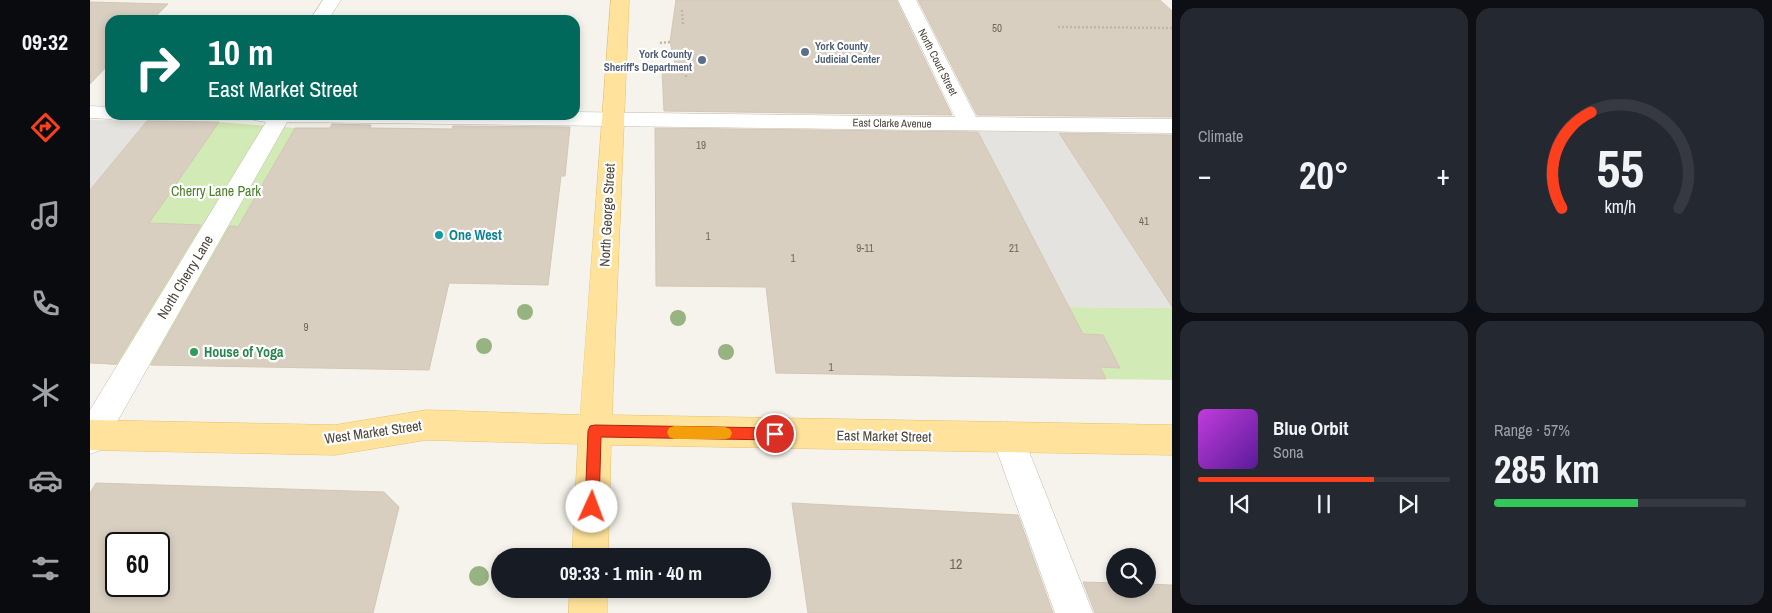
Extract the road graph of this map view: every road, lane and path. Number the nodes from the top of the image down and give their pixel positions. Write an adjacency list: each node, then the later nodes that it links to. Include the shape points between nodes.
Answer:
1 (332, 0): 5 (street)
2 (620, 0): 16 (main road, North George Street)
3 (907, 0): 18 (street, North Court Street)
4 (682, 10): 6 (path)
5 (322, 15)
6 (683, 24)
7 (1058, 27): 8 (path)
8 (1172, 28)
9 (660, 42): 10 (path)
10 (670, 42)
11 (686, 63): 12 (path)
12 (686, 79)
13 (90, 112): 14 (street)
14 (105, 112)
15 (580, 119): 16 (street, East Clarke Avenue)
16 (612, 119): 18 (street, East Clarke Avenue); 20 (main road, North George Street)
17 (269, 120): 21 (street, North Cherry Lane)
18 (969, 124): 19 (street, East Clarke Avenue)
19 (1172, 126)
20 (595, 431): 21 (main road, West Market Street, via 426,425 335,440); 22 (main road, East Market Street); 24 (main road, North George Street)
21 (91, 436)
22 (1008, 438): 23 (main road, East Market Street); 27 (street)
23 (1172, 440)
24 (590, 548)
25 (589, 598): 26 (main road)
26 (588, 613)
27 (1074, 613)

